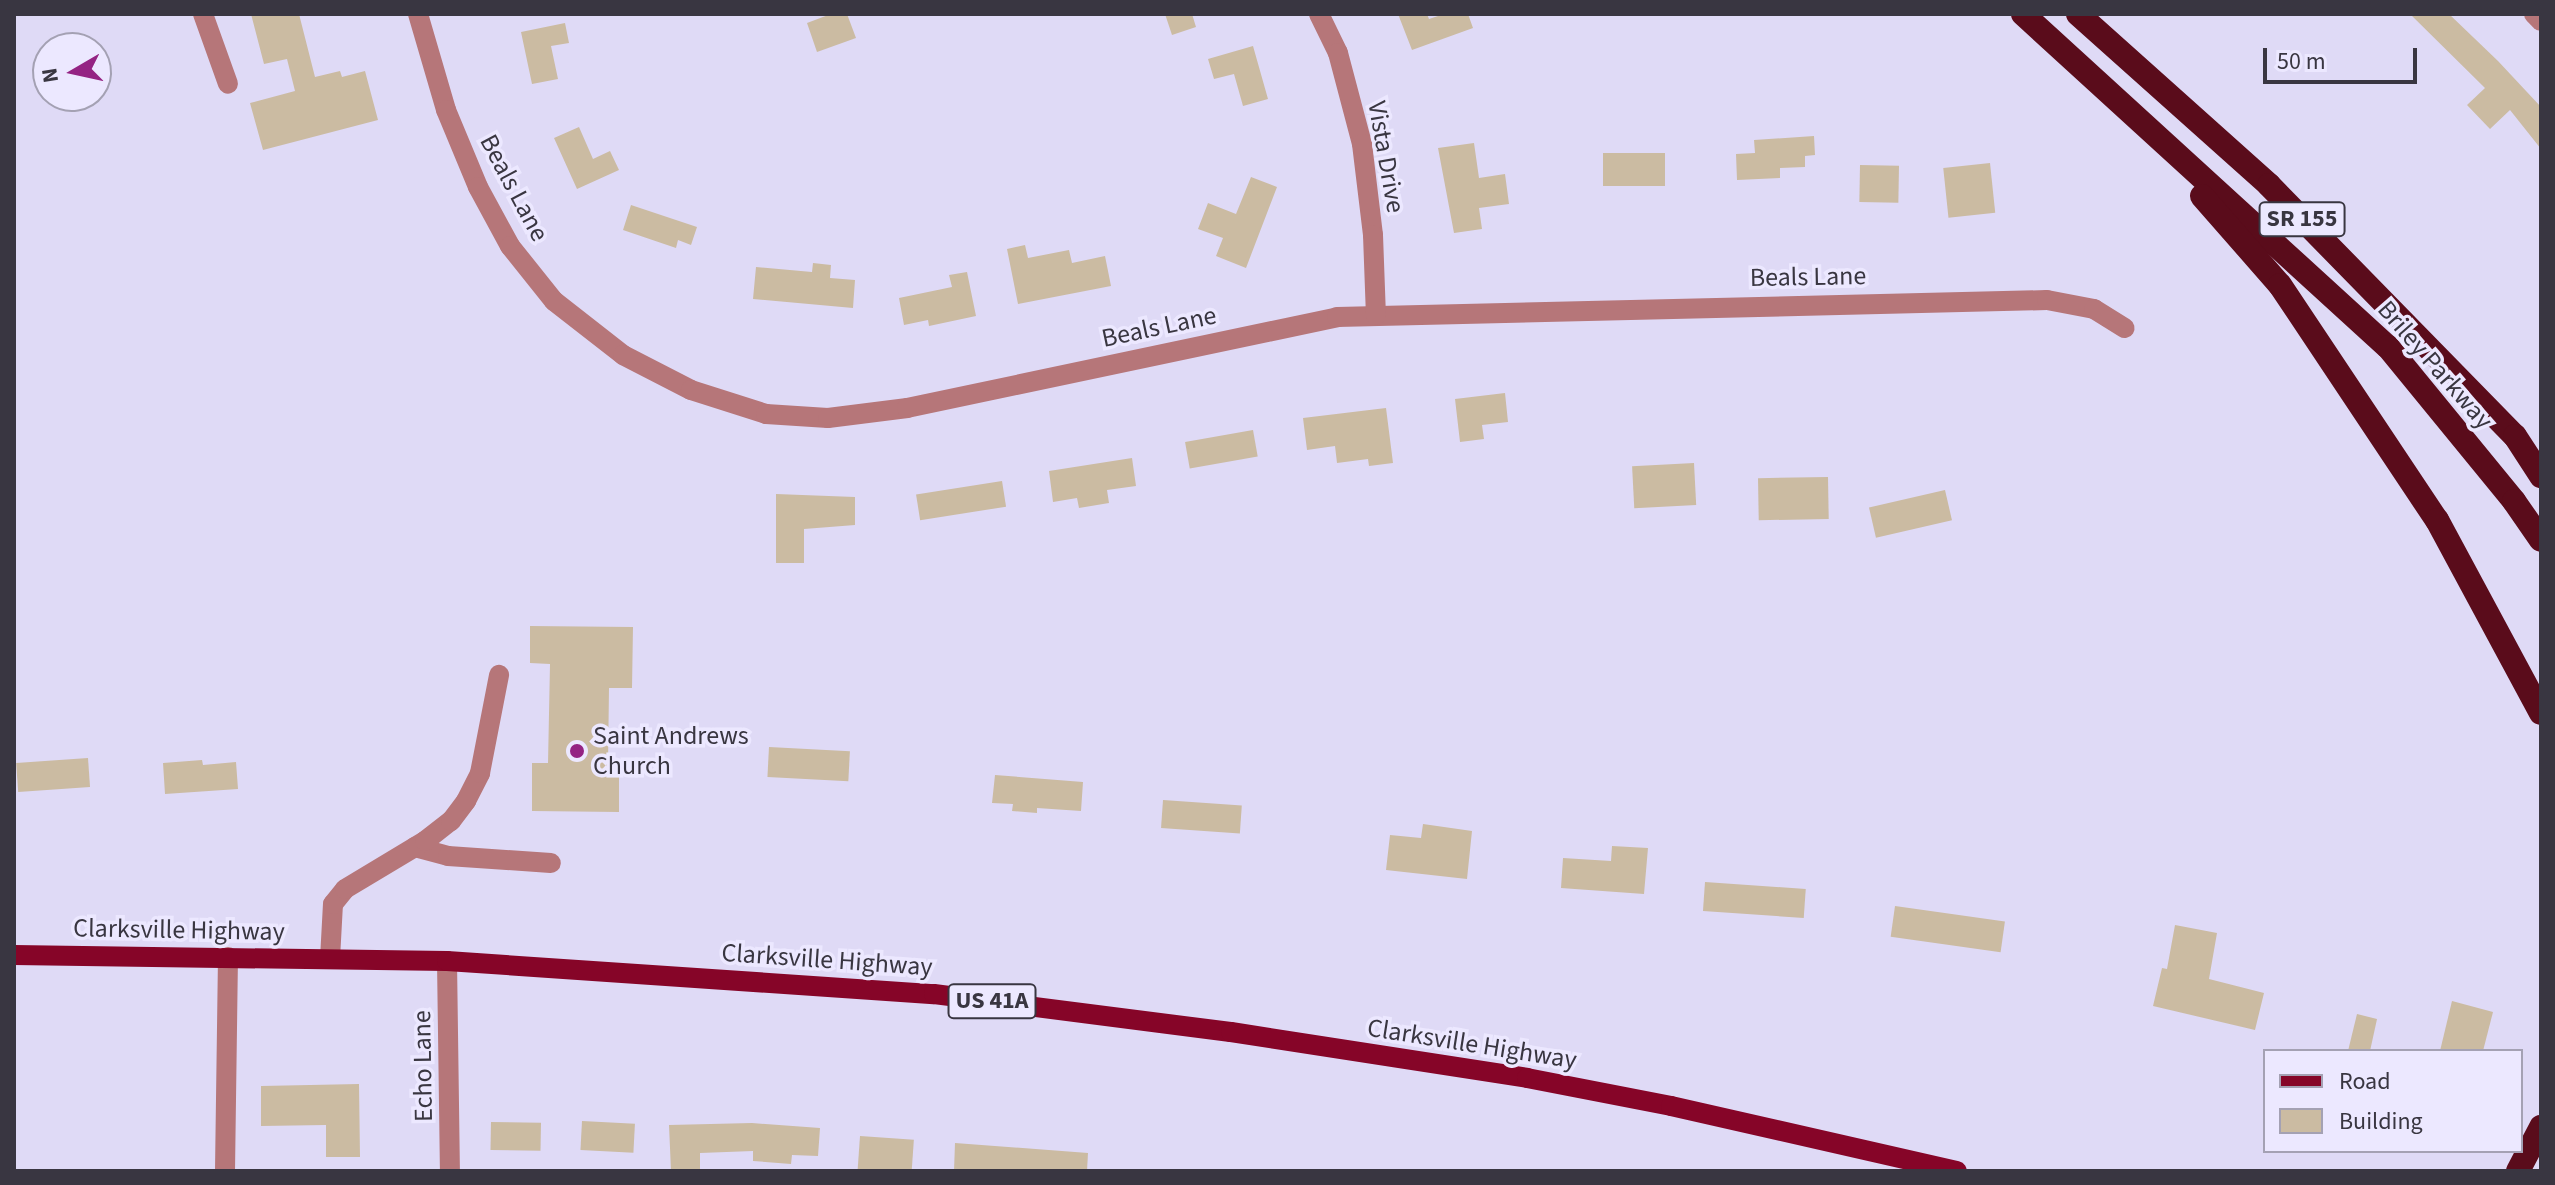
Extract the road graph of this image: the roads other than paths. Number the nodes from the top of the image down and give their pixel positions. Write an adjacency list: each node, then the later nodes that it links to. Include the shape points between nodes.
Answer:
1 (203, 14): 8 (street)
2 (418, 14): 10 (street, Beals Lane, via 446,110 478,187 510,246 554,301 623,355 691,390 759,412 828,418 907,408 1337,317)
3 (1319, 14): 10 (street, Vista Drive, via 1338,53 1362,144)
4 (2023, 14): 9 (highway, Briley Parkway / SR 155)
5 (2078, 14): 12 (highway, Briley Parkway / SR 155, via 2269,185)
6 (2534, 14): 7 (street)
7 (2541, 21)
8 (228, 84)
9 (2130, 113): 15 (highway, Briley Parkway / SR 155, via 2388,347); 17 (highway, via 2280,285 2437,520)
10 (1376, 315): 11 (street, Beals Lane, via 2047,300 2094,309)
11 (2124, 328)
12 (2515, 436): 13 (highway); 14 (highway, Briley Parkway / SR 155)
13 (2541, 467)
14 (2541, 476)
15 (2541, 540)
16 (499, 675): 18 (street, via 480,773 451,821)
17 (2541, 713)
18 (415, 847): 19 (street, via 448,856); 22 (street, via 345,889 333,904)
19 (551, 863)
20 (14, 955): 21 (main road, Clarksville Highway / US 41A)
21 (228, 957): 22 (main road, Clarksville Highway / US 41A); 25 (street)
22 (330, 959): 23 (main road, Clarksville Highway / US 41A)
23 (447, 961): 26 (street, Echo Lane); 27 (main road, Clarksville Highway / US 41A, via 934,994 1231,1032 1541,1081)
24 (2541, 1127): 28 (highway)
25 (225, 1171)
26 (450, 1171)
27 (1957, 1171)
28 (2518, 1171)

